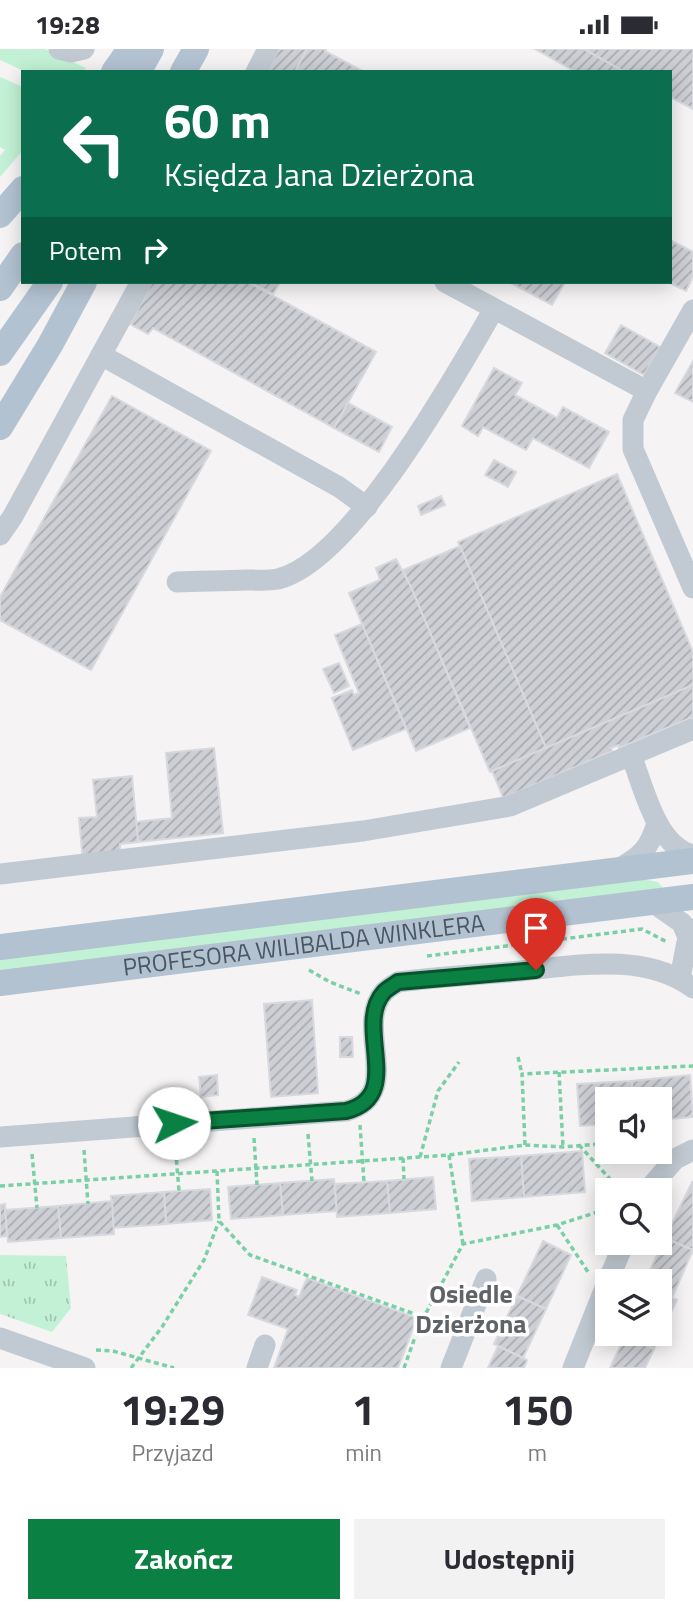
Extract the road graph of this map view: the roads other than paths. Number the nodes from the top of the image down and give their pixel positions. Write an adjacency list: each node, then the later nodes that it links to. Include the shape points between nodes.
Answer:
1 (59, 49): 2 (street)
2 (84, 49)
3 (130, 49): 7 (main road)
4 (151, 49): 8 (main road)
5 (198, 49): 9 (main road); 10 (main road)
6 (268, 49): 11 (street)
7 (115, 70)
8 (139, 70)
9 (184, 70)
10 (189, 70)
11 (257, 70)
12 (21, 191): 13 (main road)
13 (0, 215)
14 (21, 258): 19 (main road)
15 (49, 284): 22 (main road)
16 (83, 284): 25 (main road)
17 (140, 284): 23 (street)
18 (449, 284): 20 (street)
19 (0, 288)
20 (494, 309): 24 (street); 26 (street, via 444,396)
21 (693, 310): 24 (street)
22 (0, 353)
23 (101, 355): 26 (street, via 340,487); 27 (street)
24 (647, 391): 29 (street, via 633,420 633,449)
25 (0, 428)
26 (367, 507): 28 (street, via 318,556 277,580)
27 (0, 535)
28 (177, 582)
29 (693, 588)
30 (693, 729): 31 (street)
31 (631, 755): 32 (street); 36 (street, via 510,806 363,831)
32 (657, 823): 33 (street, via 667,840); 35 (street, via 652,842 639,857)
33 (693, 855)
34 (693, 862): 35 (main road, PROFESORA WILIBALDA WINKLERA)
35 (615, 871): 40 (main road, PROFESORA WILIBALDA WINKLERA)
36 (0, 874)
37 (693, 897): 38 (main road, PROFESORA WILIBALDA WINKLERA)
38 (652, 902): 39 (street); 41 (main road, PROFESORA WILIBALDA WINKLERA)
39 (691, 933): 42 (street)
40 (0, 947)
41 (0, 983)
42 (686, 983): 43 (street, via 653,969 584,965 398,982 384,993 376,1008 376,1088 358,1108)
43 (0, 1137)
44 (676, 1152): 45 (street)
45 (657, 1178)
46 (486, 1279): 52 (street)
47 (595, 1313): 53 (street)
48 (0, 1338): 50 (street)
49 (265, 1345): 51 (street)
50 (87, 1359)
51 (257, 1368)
52 (451, 1368)
53 (573, 1368)

